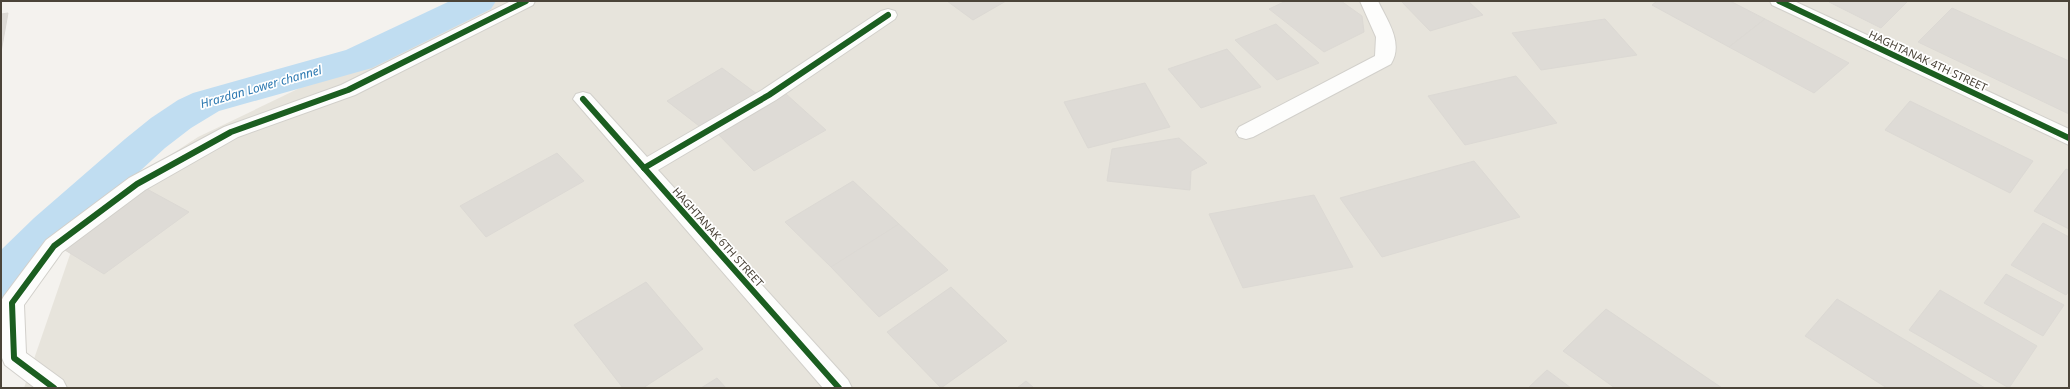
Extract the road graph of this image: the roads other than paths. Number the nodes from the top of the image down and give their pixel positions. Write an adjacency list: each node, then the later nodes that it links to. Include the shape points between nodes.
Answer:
1 (526, 1): 9 (street, via 348,90 231,132 137,184 54,246 12,303 14,358)
2 (1369, 1): 6 (street, via 1386,37 1384,59)
3 (1779, 1): 7 (street, HAGHTANAK 4TH STREET)
4 (888, 14): 8 (street, via 769,95)
5 (583, 99): 8 (street, HAGHTANAK 6TH STREET)
6 (1246, 132)
7 (2069, 138)
8 (644, 168): 10 (street, HAGHTANAK 6TH STREET)
9 (54, 388)
10 (839, 388)

